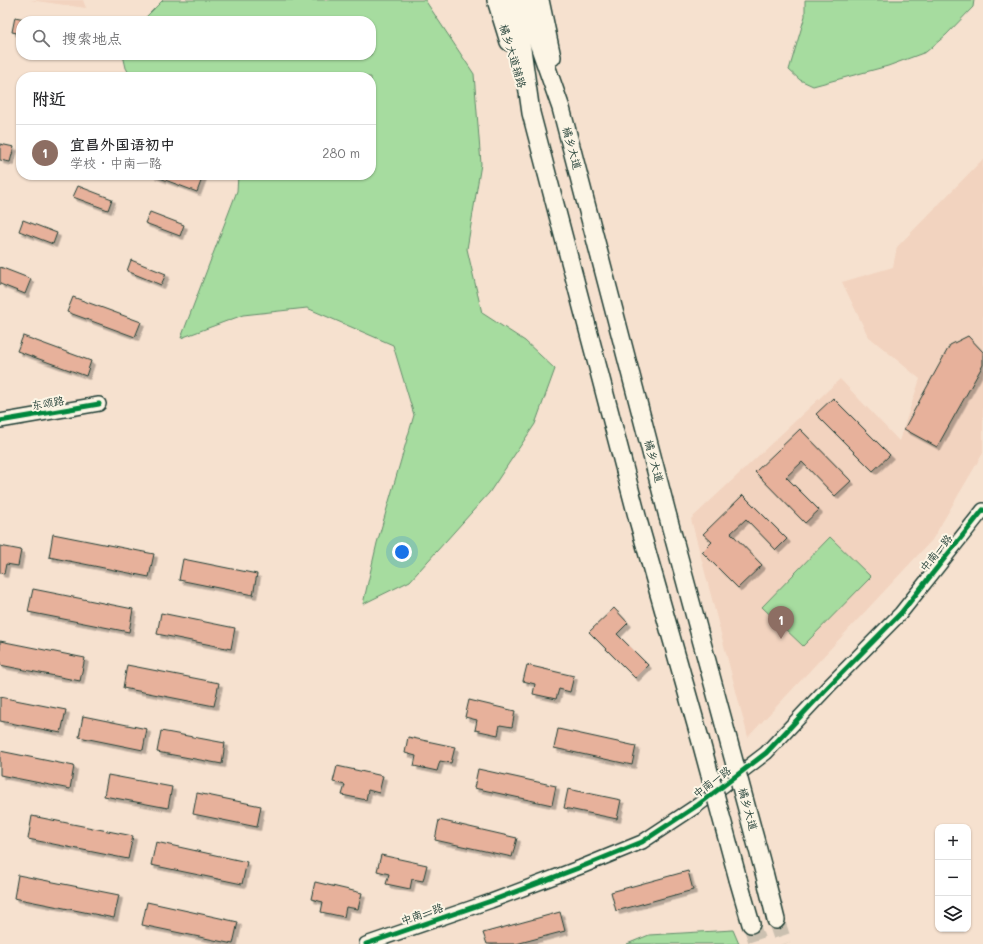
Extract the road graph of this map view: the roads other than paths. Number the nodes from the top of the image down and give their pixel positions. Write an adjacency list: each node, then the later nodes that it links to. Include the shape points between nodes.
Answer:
1 (496, 0): 3 (main road, 橘乡大道辅路)
2 (522, 3): 3 (main road, via 522,49); 7 (main road, 橘乡大道, bridge, via 561,108)
3 (530, 113): 8 (main road, bridge, via 638,520)
4 (99, 404): 5 (street, 东颂路)
5 (0, 421)
6 (983, 510): 9 (street, 中南一路, via 901,613 766,753 698,805 636,845 492,901)
7 (776, 920)
8 (751, 924)
9 (366, 944)

